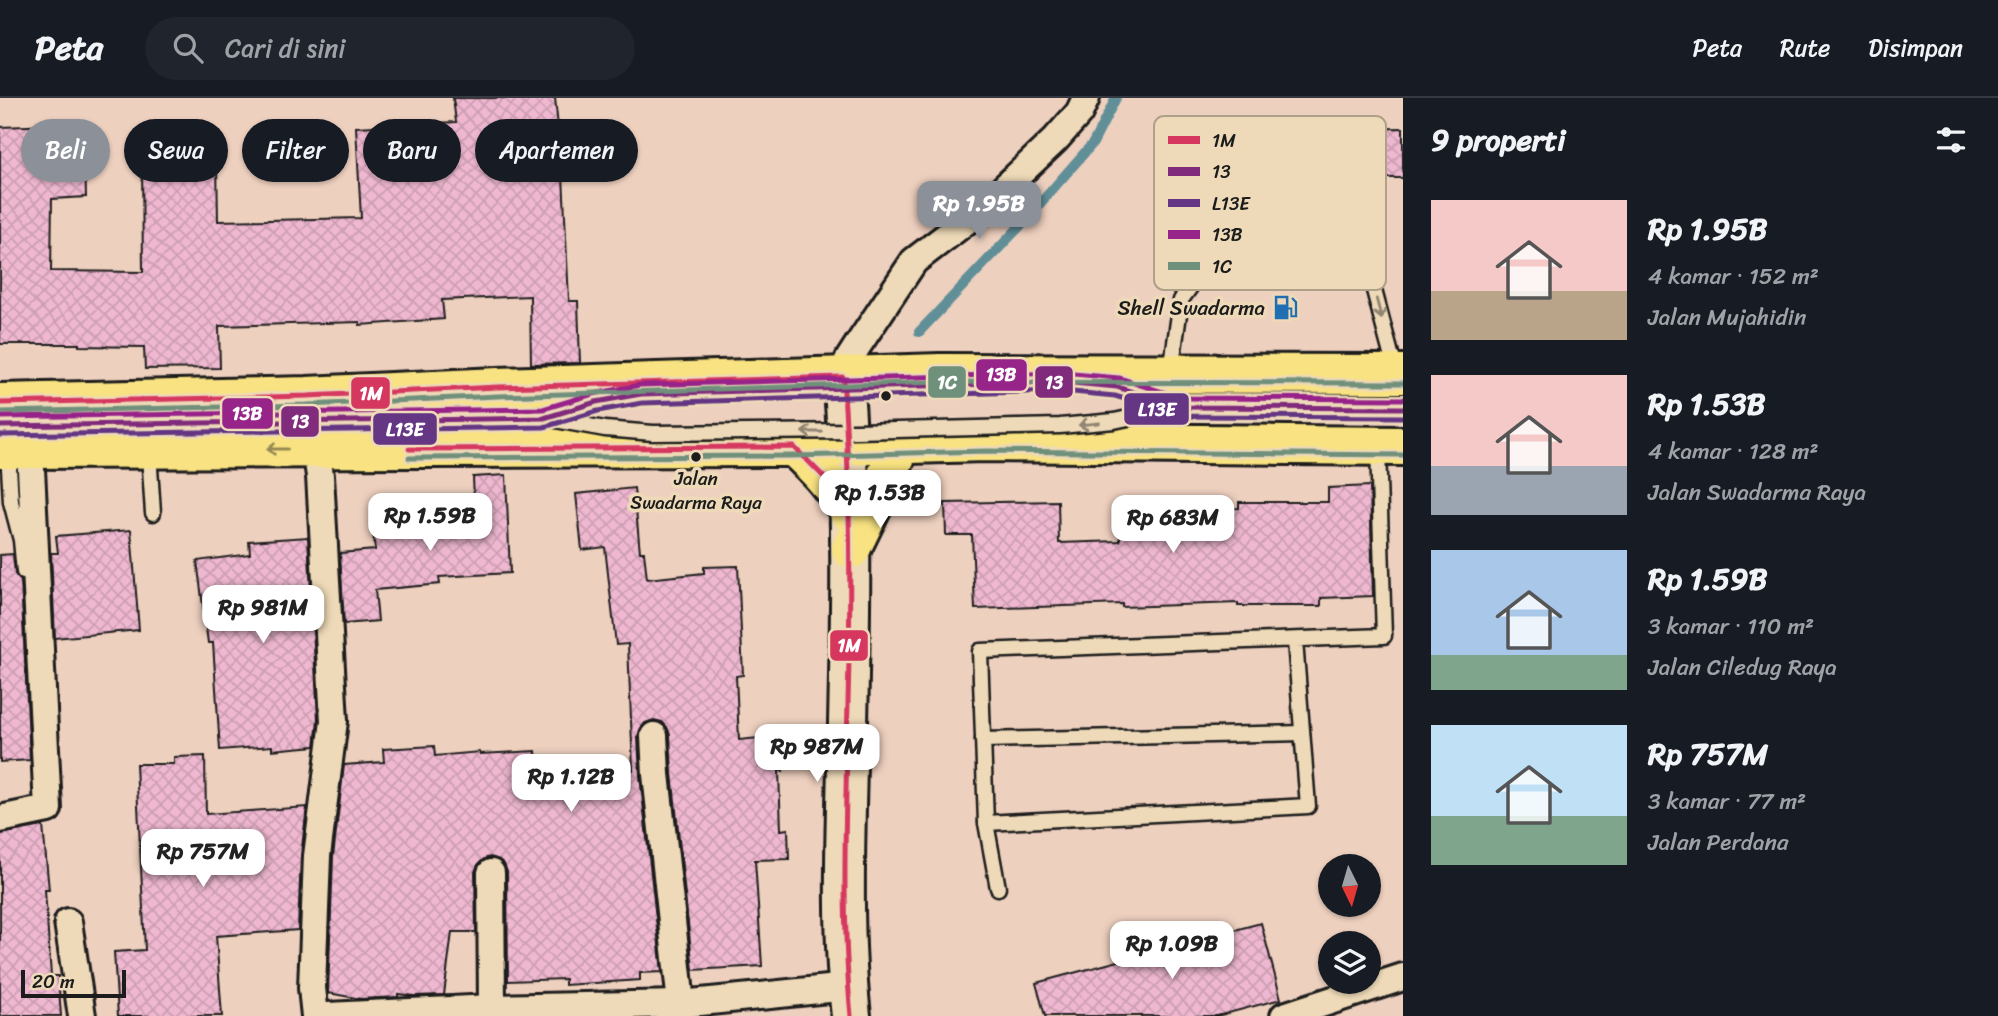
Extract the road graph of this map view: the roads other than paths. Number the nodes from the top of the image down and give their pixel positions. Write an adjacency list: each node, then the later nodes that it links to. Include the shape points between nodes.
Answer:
1 (1086, 98): 4 (street, via 1079,113 1010,183 914,261 849,359)
2 (1188, 290): 7 (lane, one-way to 2, via 1181,300)
3 (1374, 290): 5 (lane, one-way to 5)
4 (843, 377): 6 (main road); 7 (main road, via 940,373); 12 (main road)
5 (1401, 385): 7 (main road)
6 (498, 387): 8 (main road); 17 (main road)
7 (1175, 390): 9 (lane, bridge, via 1062,382 641,394); 9 (lane, one-way to 9, bridge, via 1114,421 1060,426 653,433)
8 (14, 403): 10 (main road)
9 (544, 418): 10 (lane, bridge)
10 (10, 444): 15 (main road); 18 (lane); 27 (street, via 48,809)
11 (921, 444): 12 (main road); 13 (main road); 21 (main road)
12 (849, 446): 14 (main road); 19 (main road)
13 (1391, 446): 22 (lane, via 1384,636)
14 (794, 447): 17 (main road); 19 (main road, via 834,487)
15 (147, 448): 16 (main road, one-way to 15); 20 (lane)
16 (316, 449): 17 (main road); 38 (street, via 334,721 317,856 312,988)
17 (501, 449)
18 (5, 503): 23 (lane, via 21,540)
19 (850, 512): 21 (main road)
20 (153, 513)
21 (851, 550): 33 (main road, via 845,843)
22 (1295, 640): 24 (lane); 26 (lane, via 980,651)
23 (30, 641)
24 (1302, 733): 26 (lane); 28 (lane, via 1308,806)
25 (654, 736): 34 (street)
26 (983, 740): 28 (lane)
27 (0, 819)
28 (985, 823): 30 (lane)
29 (491, 873): 35 (street)
30 (998, 888)
31 (68, 922): 37 (street)
32 (1403, 977): 40 (street)
33 (849, 1002): 34 (street)
34 (681, 1004): 35 (street)
35 (492, 1008): 36 (street)
36 (465, 1013): 39 (street)
37 (82, 1016)
38 (316, 1016)
39 (328, 1016)
40 (1284, 1016)

